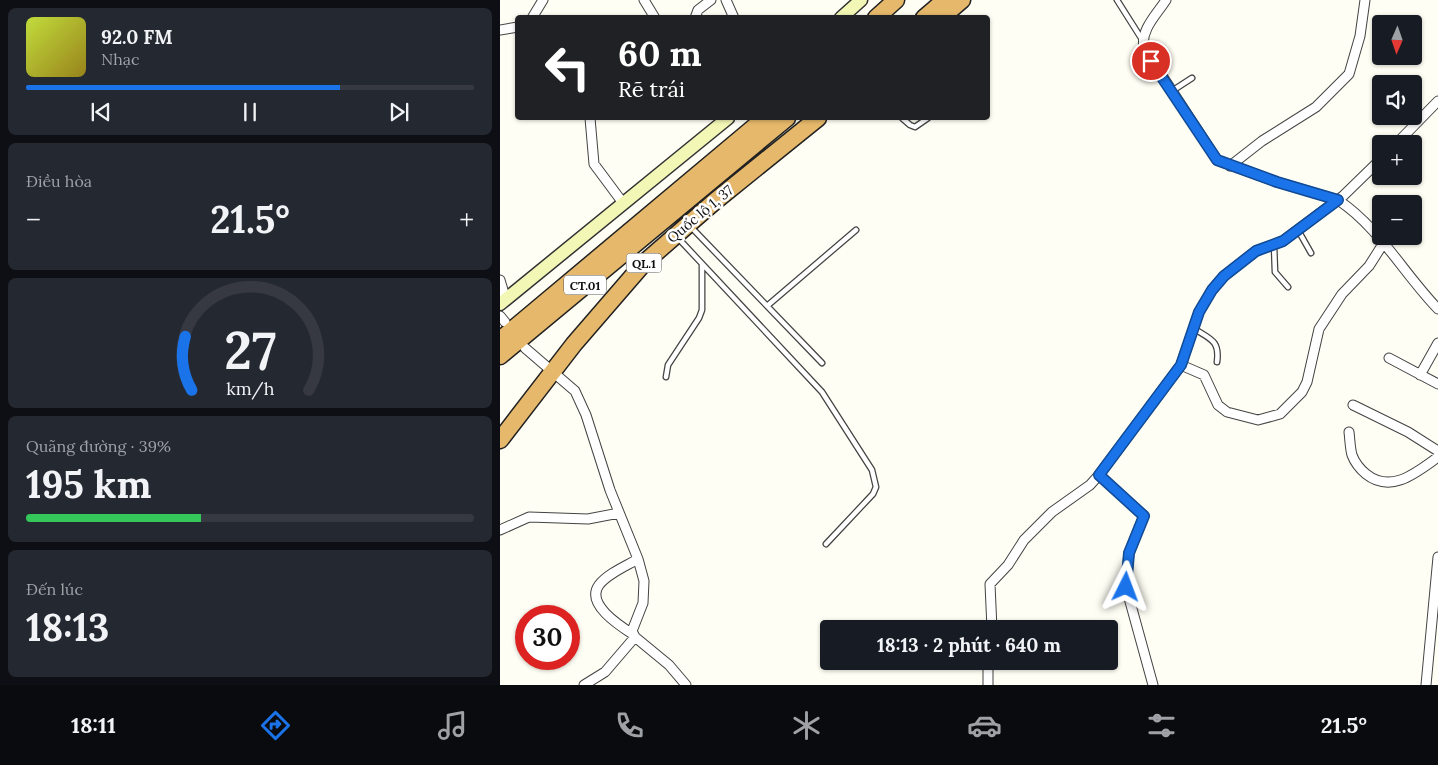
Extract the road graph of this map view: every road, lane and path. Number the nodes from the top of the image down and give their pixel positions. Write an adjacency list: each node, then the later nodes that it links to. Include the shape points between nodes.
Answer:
1 (543, 0): 12 (street)
2 (644, 0): 13 (street)
3 (711, 0): 14 (street)
4 (726, 0): 15 (street)
5 (861, 0): 16 (street)
6 (896, 0): 17 (highway)
7 (945, 0): 18 (highway)
8 (962, 0): 19 (highway)
9 (1117, 0): 22 (lane)
10 (1166, 0): 22 (street, via 1145,32)
11 (1365, 0): 34 (street, via 1360,36 1349,74 1316,107 1262,141)
12 (534, 15)
13 (651, 15)
14 (696, 15)
15 (733, 15)
16 (844, 15)
17 (879, 15)
18 (928, 15)
19 (944, 15)
20 (515, 28): 21 (street)
21 (500, 30)
22 (1143, 41): 24 (street, via 1151,61)
23 (1192, 78): 24 (lane)
24 (1172, 92): 34 (street, via 1217,160)
25 (1438, 101): 33 (street)
26 (590, 120): 37 (street, via 594,164)
27 (726, 120): 37 (street)
28 (763, 120): 53 (highway, CT.01)
29 (785, 120): 56 (highway, CT.01)
30 (816, 120): 38 (highway, Quốc lộ 1, 37 / QL.1)
31 (904, 120): 32 (lane, via 915,127)
32 (925, 120)
33 (1405, 135)
34 (1230, 166): 36 (street)
35 (1372, 168): 36 (street)
36 (1338, 200): 40 (street); 41 (street)
37 (623, 203): 49 (street)
38 (682, 230): 46 (lane); 50 (lane); 61 (highway, Quốc lộ 1, 37 / QL.1, via 624,283)
39 (856, 230): 50 (lane)
40 (1298, 230): 42 (street); 45 (lane)
41 (1372, 232)
42 (1274, 245): 48 (lane, via 1276,272); 52 (street, via 1256,251 1224,276 1204,302)
43 (1381, 245): 60 (street, via 1369,266 1342,294 1319,329 1307,382 1302,392 1280,414 1258,420 1227,412 1218,405 1204,375)
44 (1383, 245): 51 (street)
45 (1311, 253)
46 (702, 265): 63 (lane, via 702,310 668,365); 73 (lane, via 822,392 872,470 876,486 873,494)
47 (500, 280): 49 (street)
48 (1288, 287)
49 (503, 302)
50 (767, 306): 59 (lane)
51 (1438, 309)
52 (1193, 328): 58 (lane, via 1216,344 1219,350); 60 (street)
53 (500, 340)
54 (1438, 343): 62 (street)
55 (525, 348): 61 (street)
56 (500, 356)
57 (1389, 358): 62 (street)
58 (1217, 362)
59 (822, 363)
60 (1181, 365): 70 (street)
61 (552, 371): 67 (highway, Quốc lộ 1, 37 / QL.1); 71 (street, via 580,399)
62 (1420, 375): 64 (street)
63 (666, 377)
64 (1438, 384)
65 (1353, 405): 68 (street)
66 (1349, 432): 69 (street, via 1352,456 1360,469 1380,482 1410,477)
67 (500, 440)
68 (1438, 451)
69 (1438, 457)
70 (1099, 475): 76 (street, via 1052,512 1024,540 1004,571 993,580 990,591); 82 (street, via 1144,516 1129,553 1126,587)
71 (619, 513): 72 (street, via 588,519 529,517); 75 (street)
72 (500, 530)
73 (826, 544)
74 (1438, 557): 83 (street)
75 (638, 559): 77 (street, via 645,594 633,627); 77 (street, via 602,582 595,593 602,608)
76 (992, 620)
77 (634, 636): 79 (street, via 608,669); 80 (street, via 669,665)
78 (988, 670): 81 (street)
79 (584, 685)
80 (686, 685)
81 (988, 685)
82 (1153, 685)
83 (1426, 685)

